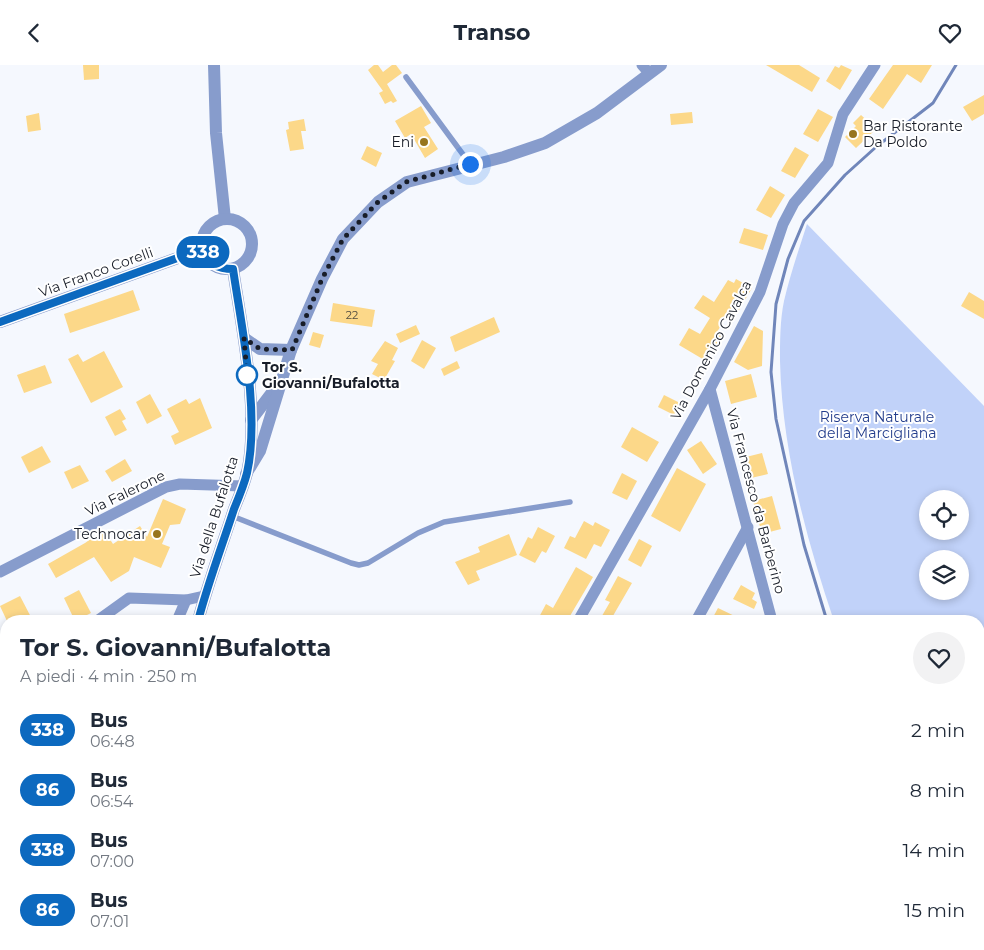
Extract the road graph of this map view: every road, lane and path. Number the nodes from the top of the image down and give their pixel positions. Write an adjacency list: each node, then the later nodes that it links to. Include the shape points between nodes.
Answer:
1 (214, 65): 7 (street, via 216,133)
2 (661, 65): 4 (street)
3 (874, 65): 14 (street, Via Domenico Cavalca, via 843,114 828,163 794,203 783,224 760,292)
4 (646, 69): 6 (street, via 597,113 545,143)
5 (406, 77): 6 (lane)
6 (470, 164): 12 (street, via 406,182 378,202 343,239)
7 (225, 219): 8 (street, via 206,231 202,239); 9 (street, via 240,223 252,239 250,254)
8 (203, 252): 9 (street, via 218,267); 10 (street, Via Franco Corelli, via 183,256)
9 (233, 269): 11 (street, Via della Bufalotta)
10 (0, 322)
11 (244, 338): 12 (street, via 260,349); 15 (street, Via della Bufalotta)
12 (292, 350): 13 (street)
13 (284, 373): 15 (street); 16 (street, via 260,451)
14 (710, 389): 19 (street, Via Francesco da Barberino); 27 (street, Via Domenico Cavalca)
15 (251, 420): 16 (street, Via della Bufalotta)
16 (245, 480): 18 (street, Via della Bufalotta); 20 (street, Via Falerone, via 166,487)
17 (570, 502): 18 (lane, via 444,522 359,565)
18 (232, 515): 21 (street, Via della Bufalotta)
19 (748, 527): 28 (street); 29 (street, Via Francesco da Barberino)
20 (0, 572)
21 (204, 596): 22 (street); 25 (street, Via della Bufalotta); 26 (street, Via della Bufalotta)
22 (186, 600): 23 (street, via 129,598); 24 (street)
23 (105, 615)
24 (180, 615)
25 (195, 615)
26 (199, 615)
27 (581, 615)
28 (699, 615)
29 (770, 615)

